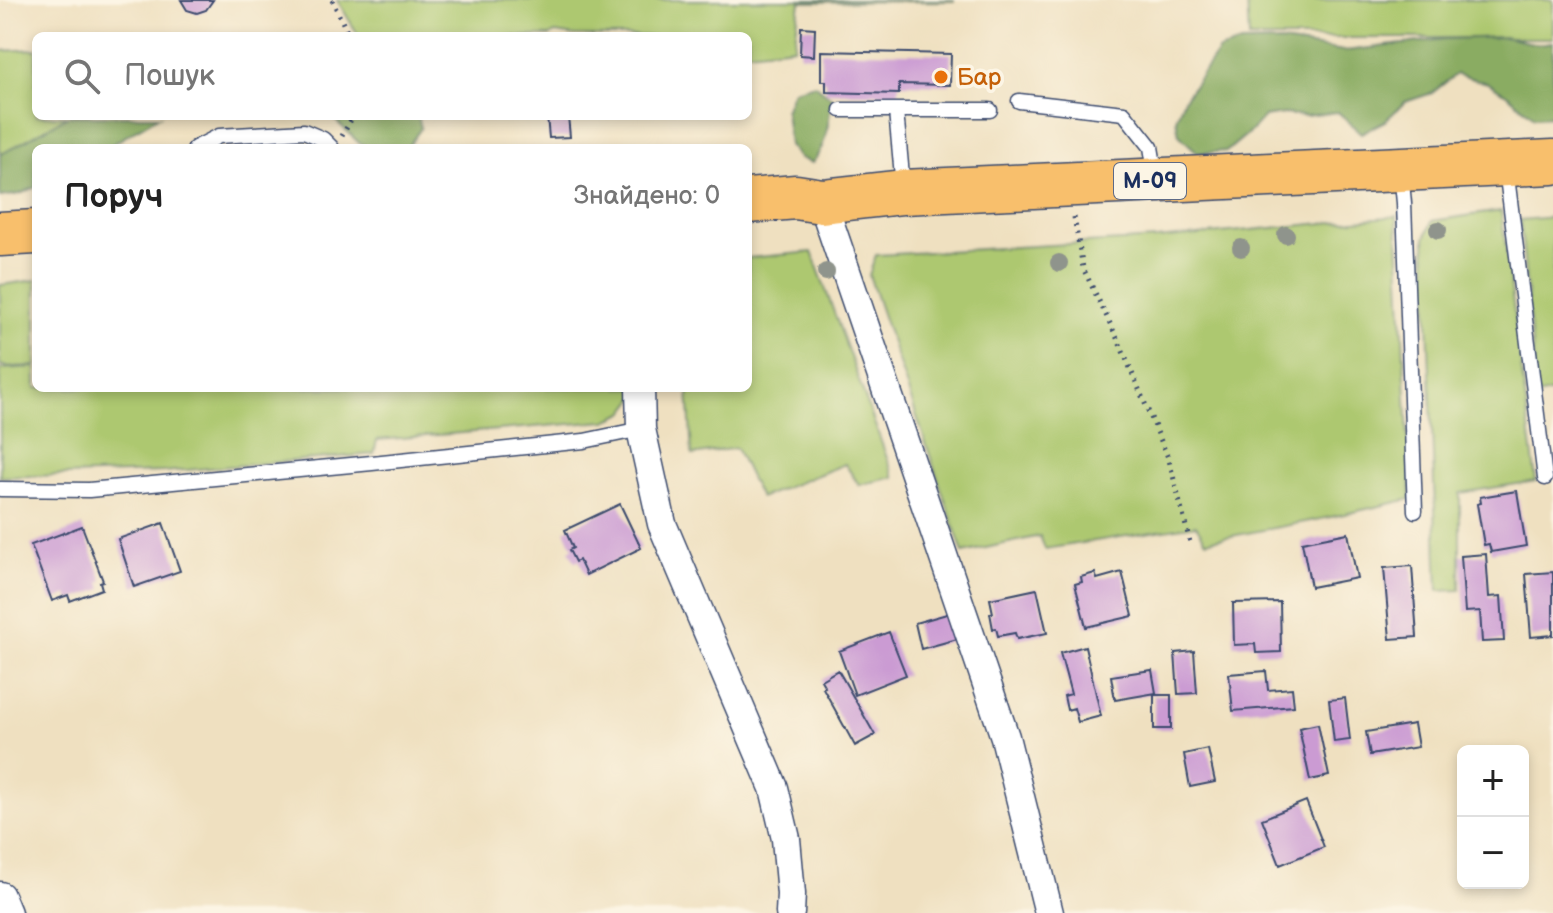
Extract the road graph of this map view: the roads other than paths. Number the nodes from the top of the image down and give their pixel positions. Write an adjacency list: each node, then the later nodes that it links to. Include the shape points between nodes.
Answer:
1 (1019, 101): 10 (lane, via 1124,113 1151,147)
2 (841, 110): 4 (lane)
3 (990, 110): 4 (lane)
4 (896, 111): 11 (lane)
5 (203, 144): 6 (lane, via 219,136 304,131)
6 (328, 144)
7 (1553, 162): 8 (highway, М-09)
8 (1506, 164): 9 (highway, М-09); 18 (lane)
9 (1401, 170): 10 (highway, М-09); 20 (lane)
10 (1156, 181): 11 (highway, М-09)
11 (903, 192): 13 (highway, М-09)
12 (752, 201): 13 (highway, М-09)
13 (822, 201): 24 (street, via 1005,737)
14 (32, 232): 15 (highway)
15 (0, 234)
16 (640, 392): 17 (street)
17 (641, 429): 19 (lane, via 584,441 89,490); 23 (street, via 662,524 774,788 786,839)
18 (1545, 478)
19 (0, 489)
20 (1415, 511)
21 (0, 896): 22 (street)
22 (7, 913)
23 (790, 913)
24 (1049, 913)

